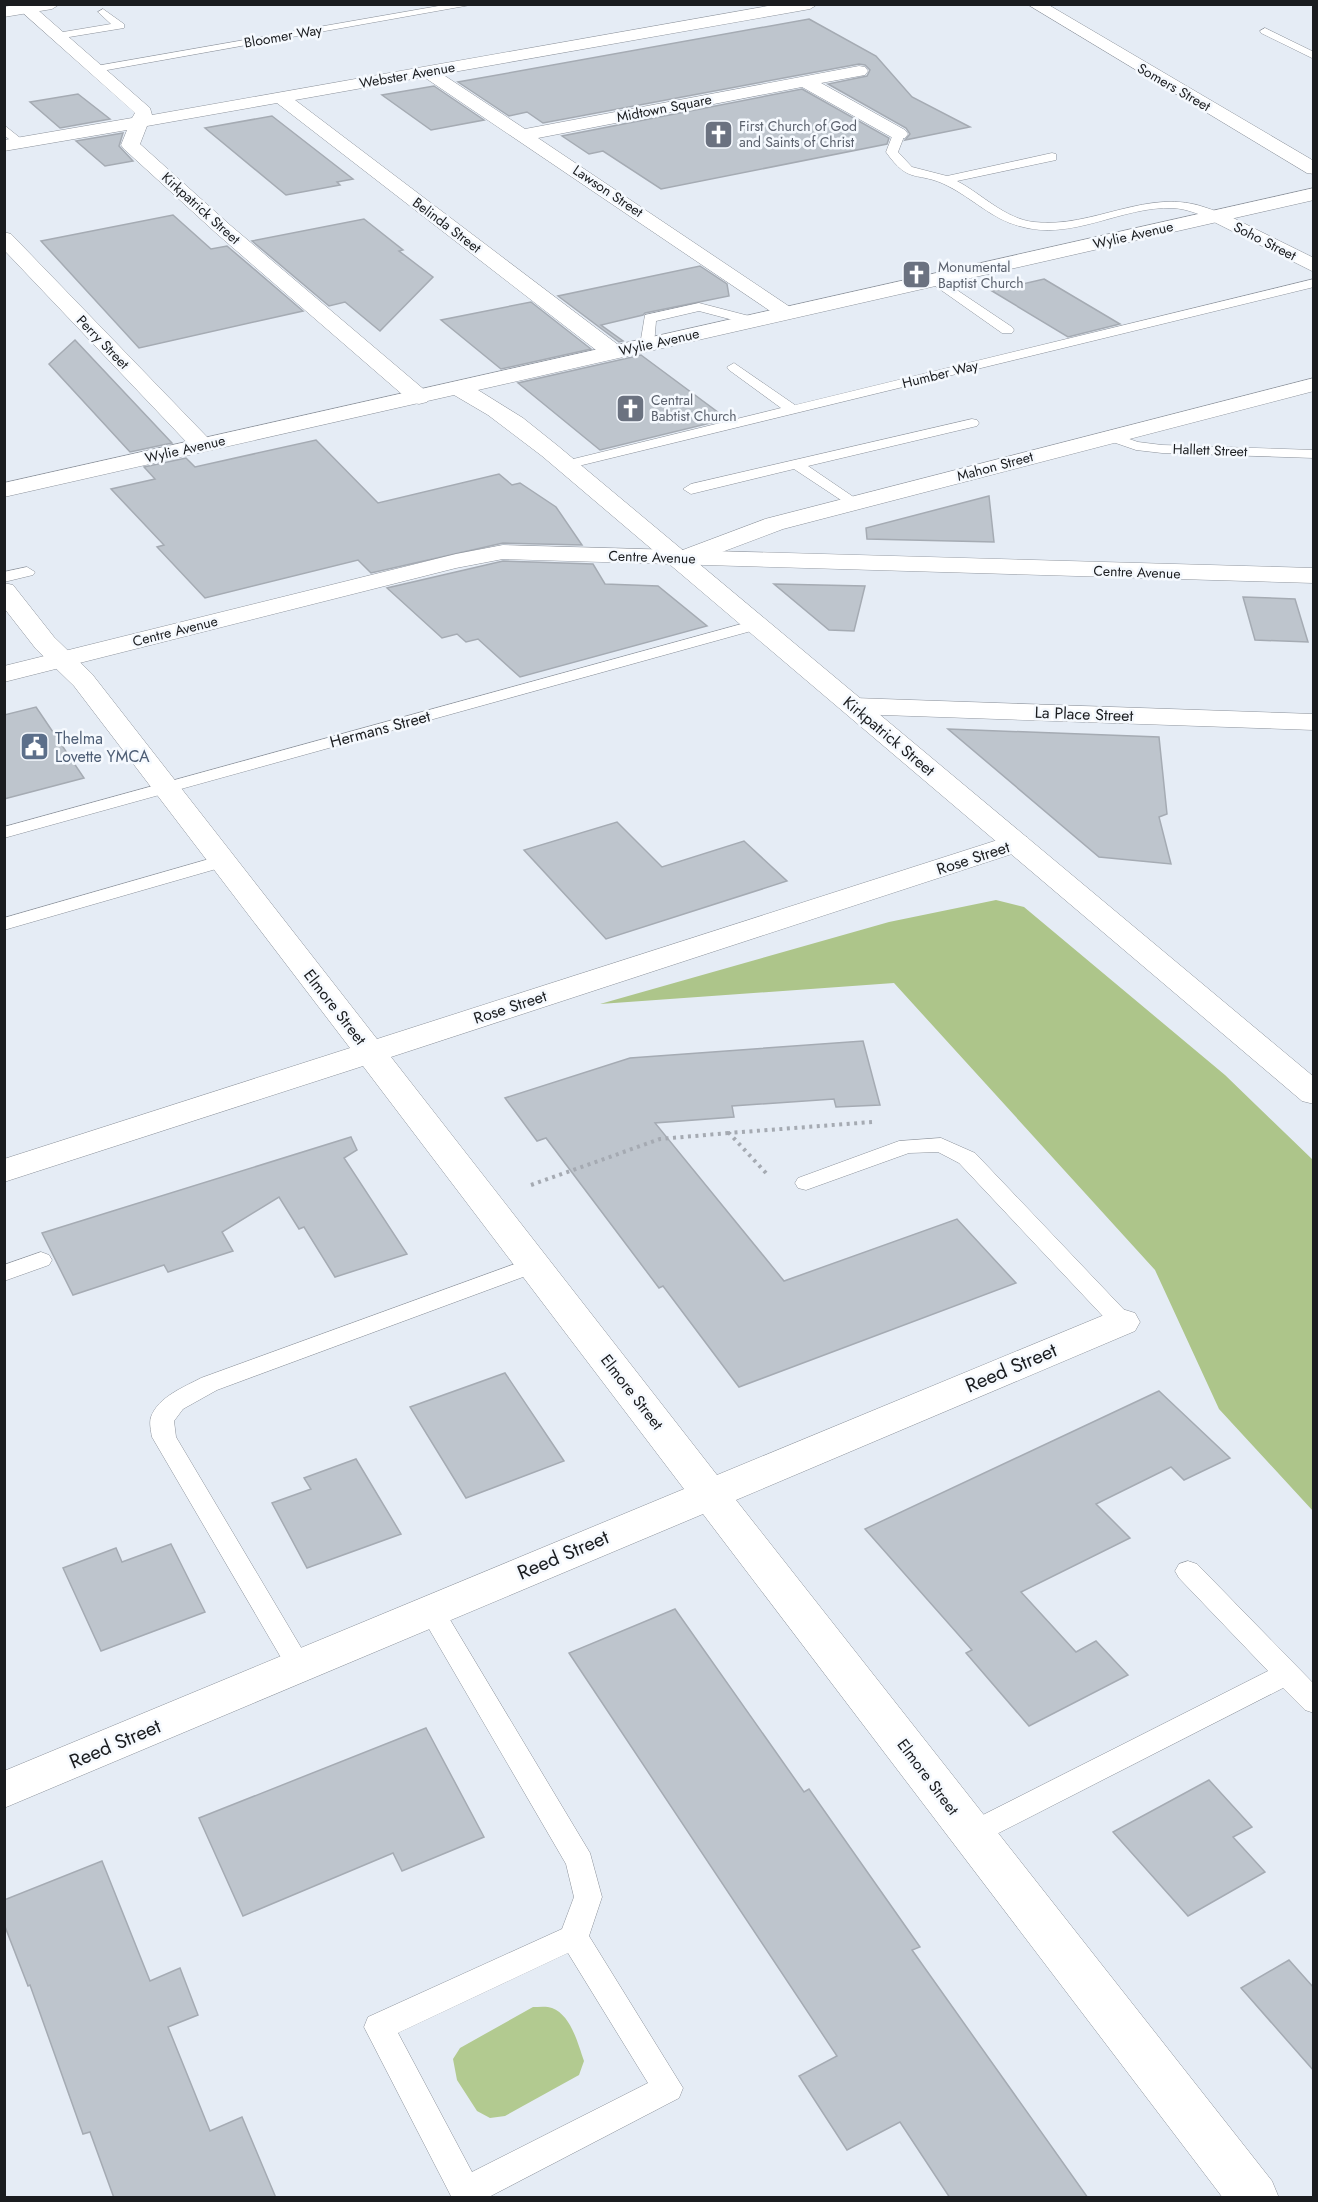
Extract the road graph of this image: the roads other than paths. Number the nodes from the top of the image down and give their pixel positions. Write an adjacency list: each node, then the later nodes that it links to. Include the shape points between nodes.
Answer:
1 (52, 4): 5 (street)
2 (471, 4): 11 (lane, Bloomer Way)
3 (810, 4): 13 (street, Webster Avenue)
4 (1035, 4): 22 (street, Somers Street)
5 (23, 7): 6 (street); 9 (street, Kirkpatrick Street)
6 (4, 12)
7 (103, 12): 9 (lane, via 120,26)
8 (1265, 32): 10 (lane)
9 (57, 36): 11 (street, Kirkpatrick Street)
10 (1314, 57)
11 (96, 69): 16 (street, Kirkpatrick Street, via 144,111)
12 (859, 71): 14 (street, Midtown Square)
13 (428, 72): 15 (street, Webster Avenue); 19 (street, Lawson Street)
14 (804, 81): 18 (street); 19 (street, Midtown Square)
15 (281, 98): 16 (street, Webster Avenue); 32 (street, Belinda Street)
16 (138, 123): 20 (street, Webster Avenue); 36 (street, Kirkpatrick Street, via 130,145)
17 (4, 128): 20 (lane)
18 (899, 134): 23 (lane, via 892,152 903,168)
19 (524, 135): 30 (street, Lawson Street)
20 (12, 145)
21 (1052, 157): 23 (lane)
22 (1314, 169)
23 (945, 180): 25 (lane, via 1015,221 1032,226 1056,227 1173,203 1200,207)
24 (1314, 194): 25 (street, Wylie Avenue)
25 (1217, 216): 27 (street, Soho Street); 28 (street, Wylie Avenue)
26 (4, 238): 40 (street, Perry Street)
27 (1314, 266)
28 (936, 280): 30 (street, Wylie Avenue); 31 (lane)
29 (1314, 283): 37 (lane, Humber Way)
30 (786, 313): 32 (street, Wylie Avenue)
31 (1007, 330)
32 (613, 352): 35 (street, Wylie Avenue)
33 (734, 368): 37 (lane)
34 (1314, 384): 39 (street, Mahon Street)
35 (458, 388): 36 (street, Wylie Avenue); 42 (street, Kirkpatrick Street, via 483,400)
36 (419, 397): 40 (street, Wylie Avenue)
37 (793, 410): 42 (lane, Humber Way)
38 (972, 423): 43 (lane)
39 (1109, 436): 41 (lane, Hallett Street, via 1136,446 1162,449); 46 (street, Mahon Street)
40 (202, 445): 45 (street, Wylie Avenue)
41 (1314, 454)
42 (566, 465): 47 (street, Kirkpatrick Street)
43 (797, 465): 44 (lane); 46 (lane)
44 (691, 489)
45 (4, 490)
46 (853, 503): 47 (street, Mahon Street, via 774,524)
47 (681, 559): 49 (street, Centre Avenue); 52 (street, Kirkpatrick Street); 53 (street, Centre Avenue, via 519,552 479,555)
48 (27, 572): 50 (lane)
49 (1314, 576)
50 (4, 577)
51 (4, 590): 53 (street, Elmore Street)
52 (756, 625): 55 (street, Kirkpatrick Street); 57 (lane, Hermans Street)
53 (62, 660): 54 (street, Centre Avenue); 57 (street, Elmore Street)
54 (4, 674)
55 (854, 706): 56 (street, La Place Street); 59 (street, Kirkpatrick Street)
56 (1314, 722)
57 (167, 788): 58 (lane, Hermans Street); 60 (street, Elmore Street)
58 (4, 832)
59 (1017, 843): 62 (street, Rose Street); 63 (street, Kirkpatrick Street)
60 (223, 861): 61 (lane); 62 (street, Elmore Street)
61 (4, 924)
62 (370, 1052): 64 (street, Rose Street); 67 (street, Elmore Street)
63 (1314, 1094)
64 (4, 1171)
65 (806, 1183): 69 (lane, via 907,1146 941,1145 967,1158)
66 (41, 1260): 68 (lane)
67 (534, 1265): 70 (street, Elmore Street); 73 (lane, via 209,1384 175,1402 162,1419 164,1437)
68 (4, 1273)
69 (1122, 1322): 70 (street, Reed Street)
70 (711, 1492): 72 (street, Reed Street); 77 (street, Elmore Street)
71 (1188, 1571): 74 (lane)
72 (431, 1610): 73 (street, Reed Street); 78 (lane, via 580,1862 588,1897)
73 (299, 1666): 76 (street, Reed Street)
74 (1286, 1674): 75 (lane); 77 (lane)
75 (1314, 1702)
76 (4, 1790)
77 (971, 1834): 79 (street, Elmore Street)
78 (574, 1937): 78 (lane, via 668,2088 466,2192 378,2027)
79 (1254, 2198)

